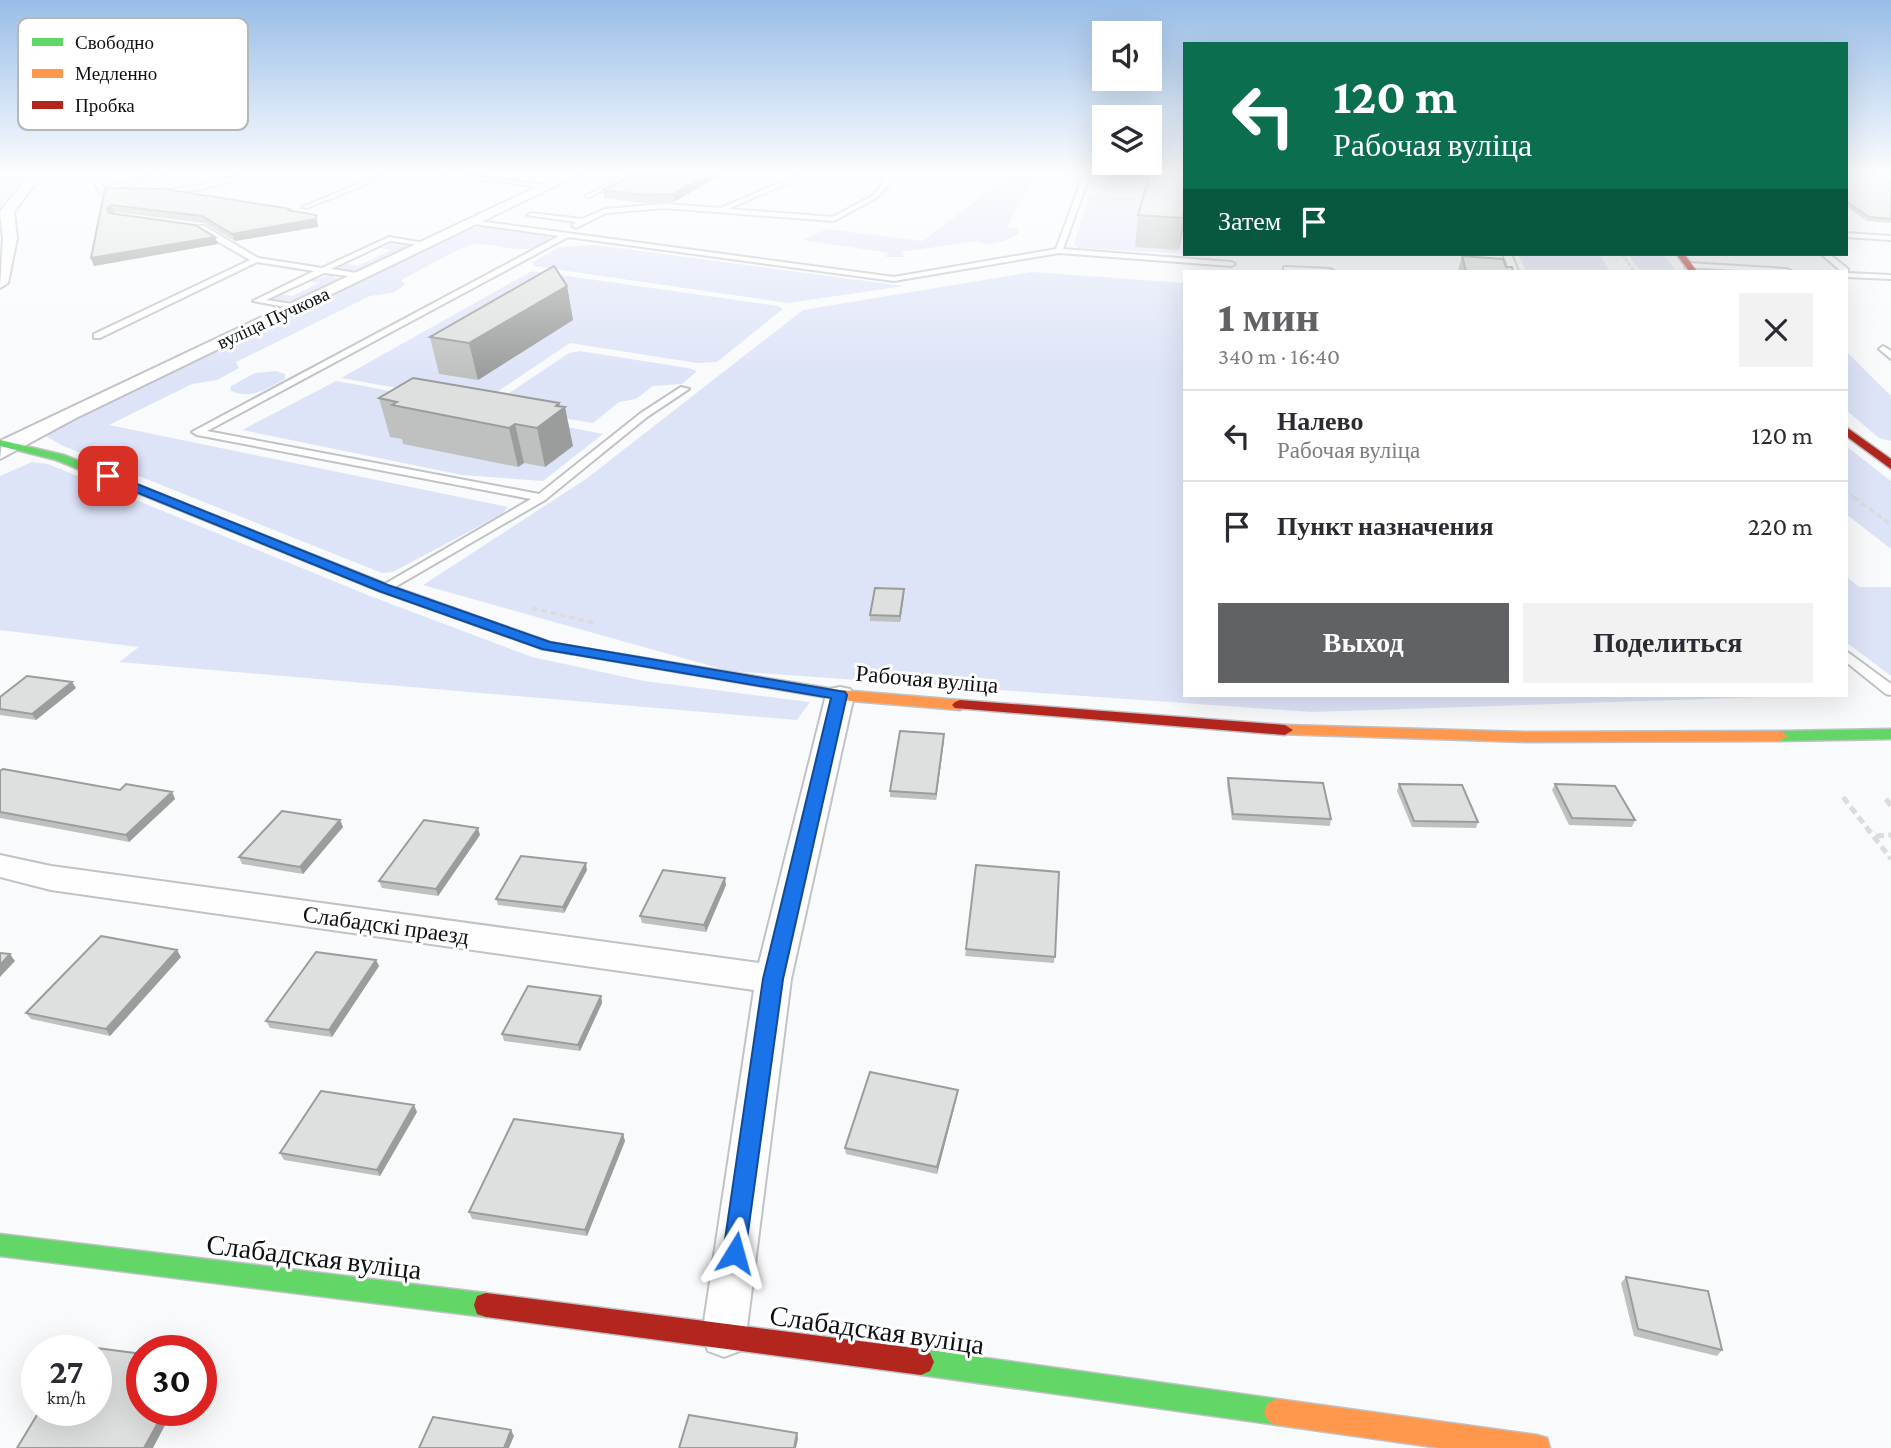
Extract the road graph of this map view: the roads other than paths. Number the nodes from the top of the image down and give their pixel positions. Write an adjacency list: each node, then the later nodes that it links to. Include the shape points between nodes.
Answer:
1 (9, 242): 23 (street)
2 (224, 242): 12 (lane)
3 (386, 242): 16 (lane)
4 (404, 242): 9 (lane)
5 (431, 242): 9 (street, вуліца Пучкова)
6 (551, 242): 34 (lane, via 197,432)
7 (620, 242): 10 (lane, via 894,279)
8 (1062, 242): 10 (lane)
9 (426, 244): 21 (street, вуліца Пучкова)
10 (1059, 251): 14 (lane)
11 (1827, 256): 19 (lane)
12 (256, 260): 16 (lane); 25 (lane)
13 (1687, 263): 18 (lane)
14 (1231, 264)
15 (1287, 268): 17 (lane)
16 (323, 270): 21 (lane); 24 (lane, via 257,300)
17 (1316, 270)
18 (1774, 270)
19 (1844, 270)
20 (1848, 273): 22 (lane)
21 (361, 276): 24 (street, вуліца Пучкова)
22 (1891, 277)
23 (0, 283)
24 (297, 307): 31 (street, вуліца Пучкова)
25 (97, 336)
26 (1882, 349): 27 (lane)
27 (1891, 356)
28 (684, 389): 34 (lane, via 644,415)
29 (1848, 432): 30 (street)
30 (1863, 446): 32 (lane); 33 (street)
31 (3, 447): 35 (street, Рабочая вуліца, via 60,457)
32 (1891, 447)
33 (1891, 465)
34 (541, 498): 35 (lane)
35 (384, 588): 38 (street, Рабочая вуліца, via 547,646)
36 (1848, 657): 37 (lane)
37 (1891, 691)
38 (840, 695): 39 (street, Рабочая вуліца, via 1403,735 1679,738); 41 (street)
39 (1891, 734)
40 (0, 866): 41 (street, Слабадскі праезд, via 51,878)
41 (773, 979): 43 (street)
42 (0, 1245): 43 (street, Слабадская вуліца)
43 (724, 1335): 44 (street, Слабадская вуліца)
44 (1537, 1448)

